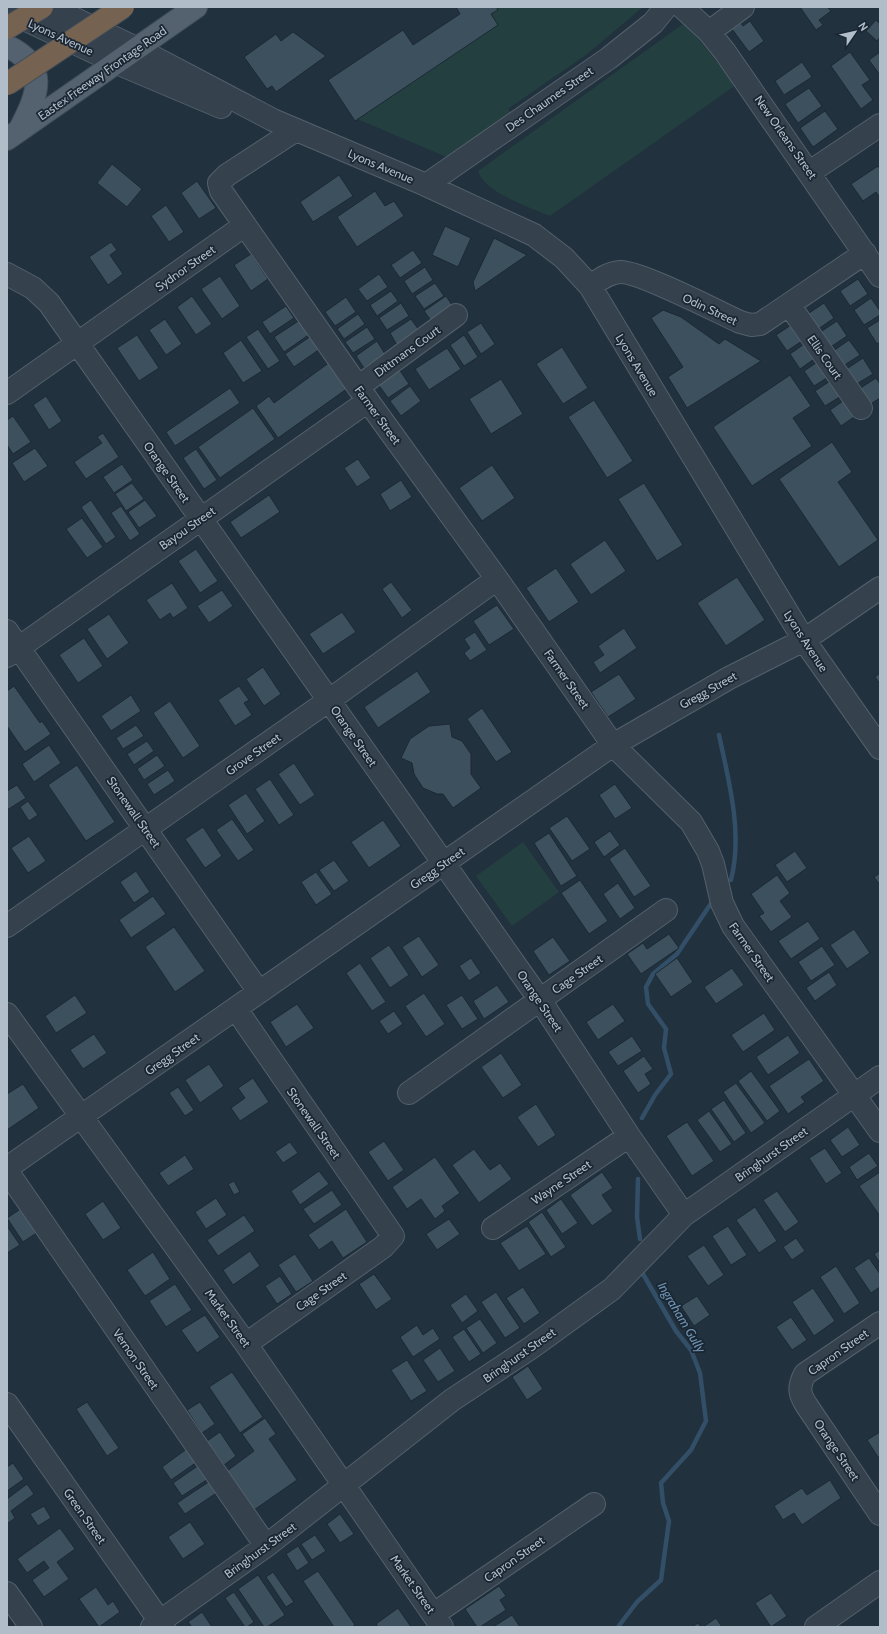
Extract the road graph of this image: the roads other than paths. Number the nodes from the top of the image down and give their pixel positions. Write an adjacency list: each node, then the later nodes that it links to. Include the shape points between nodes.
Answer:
1 (42, 7): 9 (highway, bridge)
2 (50, 7): 12 (street, Lyons Avenue)
3 (123, 7): 14 (highway, bridge)
4 (196, 7): 12 (main road, Eastex Freeway Frontage Road)
5 (666, 7): 20 (street, Des Chaumes Street, via 653,23 609,58)
6 (682, 7): 10 (street, New Orleans Street)
7 (743, 7): 10 (street)
8 (7, 11): 13 (street, Lyons Avenue)
9 (7, 28)
10 (709, 32): 19 (street, New Orleans Street)
11 (7, 46): 18 (main road, via 16,50 29,62 37,80 32,107)
12 (138, 49): 13 (main road, Eastex Freeway Frontage Road); 15 (street, Lyons Avenue)
13 (117, 63): 15 (street, Lyons Avenue, via 236,114); 18 (main road, Eastex Freeway Frontage Road)
14 (7, 84)
15 (273, 120): 17 (street, Lyons Avenue)
16 (880, 125): 19 (street)
17 (296, 130): 20 (street, Lyons Avenue); 21 (street, via 227,175 219,183 220,191)
18 (13, 134)
19 (810, 172): 22 (street, New Orleans Street)
20 (426, 184): 25 (street, Lyons Avenue, via 534,235 564,258)
21 (245, 225): 28 (street, Sydnor Street); 30 (street, Farmer Street)
22 (865, 253): 24 (street, New Orleans Street); 26 (street, Odin Street)
23 (7, 274): 28 (street, Orange Street, via 33,288 49,303)
24 (880, 276)
25 (590, 286): 26 (street, Odin Street, via 604,276 621,272 642,277 740,322 752,325 760,324); 35 (street, Lyons Avenue)
26 (790, 306): 31 (street, Ellis Court)
27 (456, 315): 30 (street, Dittmans Court)
28 (77, 344): 29 (street, Sydnor Street); 32 (street, Orange Street)
29 (7, 393)
30 (363, 394): 32 (street, Bayou Street); 33 (street, Farmer Street)
31 (861, 408)
32 (200, 519): 36 (street, Bayou Street); 37 (street, Orange Street)
33 (497, 579): 37 (street, Grove Street); 38 (street, Farmer Street)
34 (880, 588): 35 (street, Gregg Street)
35 (804, 640): 38 (street, Gregg Street, via 729,678); 39 (street, Lyons Avenue)
36 (11, 645): 40 (street, Stonewall Street)
37 (328, 700): 40 (street, Grove Street); 41 (street, Orange Street)
38 (613, 746): 41 (street, Gregg Street); 50 (street, Farmer Street, via 691,822 708,851 722,903 733,926)
39 (880, 748)
40 (146, 829): 43 (street, Grove Street); 44 (street, Stonewall Street)
41 (444, 864): 44 (street, Gregg Street); 45 (street, Orange Street)
42 (666, 910): 45 (street, Cage Street)
43 (7, 926)
44 (259, 992): 46 (street, Gregg Street)
45 (540, 1000): 49 (street, Cage Street); 53 (street, Orange Street)
46 (236, 1010): 51 (street, Gregg Street); 57 (street, Stonewall Street)
47 (7, 1014): 51 (street, Market Street)
48 (880, 1077): 50 (street, Bringhurst Street)
49 (408, 1093)
50 (855, 1095): 52 (street, Farmer Street); 55 (street, Bringhurst Street)
51 (81, 1117): 54 (street, Gregg Street); 59 (street, Market Street)
52 (880, 1131)
53 (629, 1136): 55 (street, Orange Street); 56 (street, Wayne Street)
54 (7, 1170): 65 (street, Vernon Street)
55 (684, 1215): 62 (street, Bringhurst Street, via 612,1289 532,1347 452,1400)
56 (494, 1228)
57 (393, 1236): 59 (street, Cage Street, via 383,1247)
58 (880, 1323): 60 (street, Capron Street, via 805,1374)
59 (246, 1344): 62 (street, Market Street)
60 (800, 1384): 64 (street, Orange Street, via 800,1395)
61 (7, 1404): 69 (street, Green Street)
62 (344, 1487): 65 (street, Bringhurst Street); 68 (street, Market Street)
63 (594, 1504): 68 (street, Capron Street)
64 (880, 1514)
65 (266, 1546): 69 (street, Bringhurst Street)
66 (880, 1582): 71 (street)
67 (7, 1593): 70 (street)
68 (438, 1621)
69 (159, 1625)
70 (31, 1627)
71 (816, 1627)

